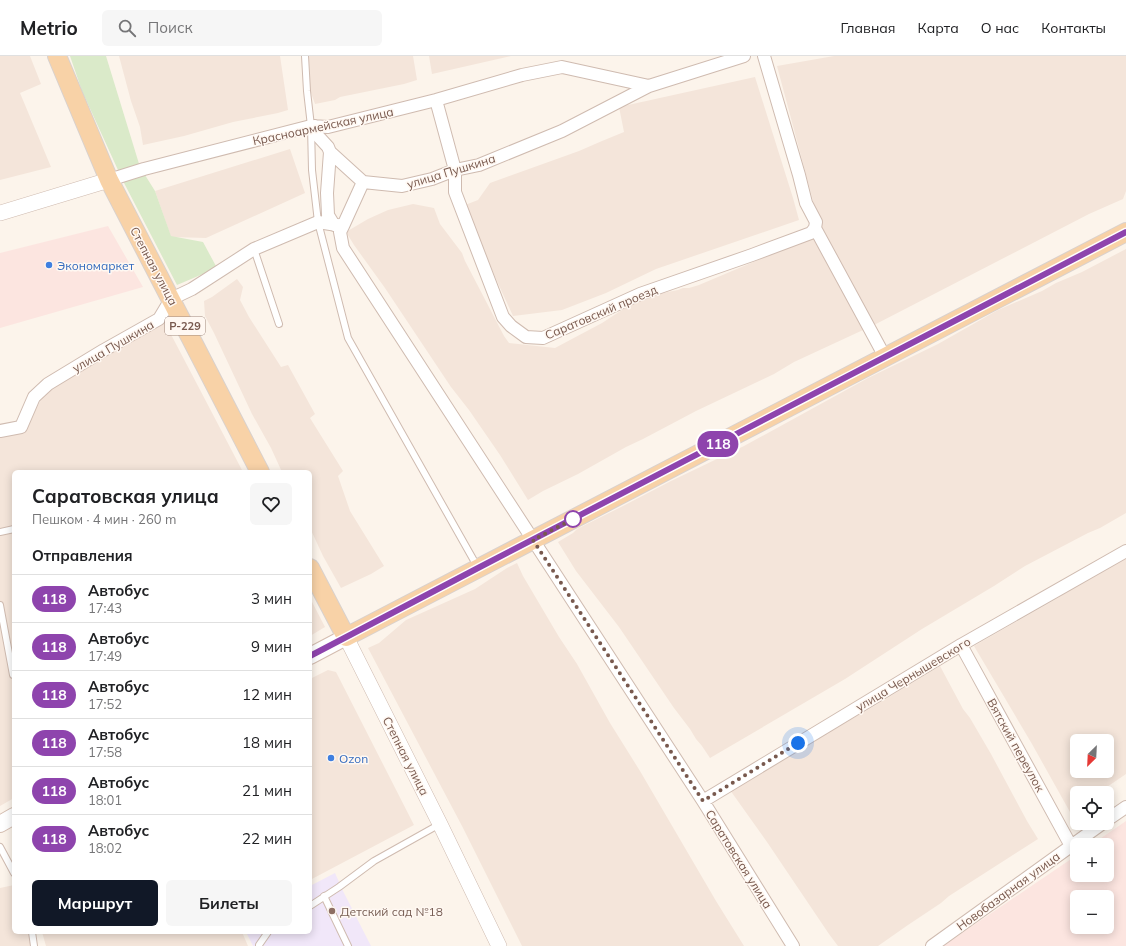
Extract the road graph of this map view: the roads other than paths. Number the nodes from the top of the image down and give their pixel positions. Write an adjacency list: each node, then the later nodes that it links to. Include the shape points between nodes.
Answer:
1 (57, 56): 10 (main road, Степная улица / Р-229)
2 (305, 56): 7 (lane)
3 (744, 56): 5 (street, улица Пушкина)
4 (764, 56): 15 (street, via 806,203 816,222)
5 (649, 86): 6 (street, Красноармейская улица, via 562,67 522,75); 9 (street, улица Пушкина, via 562,131 479,165)
6 (436, 100): 7 (street, Красноармейская улица, via 328,127); 9 (street, Саратовский проезд)
7 (313, 126): 8 (street); 10 (street, Красноармейская улица); 13 (lane, via 312,170)
8 (330, 152): 11 (street); 14 (street, via 328,215)
9 (454, 170): 11 (street, улица Пушкина, via 432,179 402,186); 15 (street, Саратовский проезд, via 455,192 503,317 526,337 543,338 640,294 811,233)
10 (109, 180): 12 (street, Красноармейская улица); 18 (main road, Степная улица / Р-229)
11 (363, 182): 14 (street)
12 (0, 213)
13 (318, 222): 14 (street); 17 (street); 27 (lane, via 348,338)
14 (338, 225): 25 (street, Саратовская улица, via 343,248)
15 (815, 228): 20 (street)
16 (1126, 232): 20 (main road)
17 (254, 249): 18 (street, via 192,290); 19 (lane)
18 (170, 299): 21 (street, улица Пушкина, via 159,319 48,384 34,397 21,427); 22 (main road, Степная улица / Р-229)
19 (279, 324)
20 (885, 357): 25 (main road)
21 (0, 431)
22 (259, 470)
23 (12, 529): 24 (lane)
24 (0, 532)
25 (533, 540): 27 (main road); 34 (street, Саратовская улица)
26 (1126, 551): 31 (street, улица Чернышевского)
27 (478, 568): 30 (main road)
28 (312, 572): 30 (main road, Степная улица)
29 (0, 605): 33 (lane)
30 (346, 637): 32 (main road); 39 (street, Степная улица)
31 (961, 645): 34 (street, улица Чернышевского); 42 (street, Вятский переулок)
32 (312, 655)
33 (12, 670)
34 (703, 801): 54 (street, Саратовская улица)
35 (1126, 807): 36 (street)
36 (1114, 815)
37 (12, 817): 38 (main road)
38 (0, 824)
39 (440, 824): 46 (lane, via 374,861); 53 (street, Степная улица)
40 (1093, 830): 41 (street, Новобазарная улица)
41 (1082, 838)
42 (1070, 844)
43 (0, 847): 45 (lane)
44 (1070, 847): 55 (street, Новобазарная улица)
45 (12, 869)
46 (324, 896): 47 (lane); 52 (lane)
47 (312, 905)
48 (32, 934): 50 (lane)
49 (266, 934): 51 (lane)
50 (34, 946)
51 (259, 946)
52 (348, 946)
53 (498, 946)
54 (793, 946)
55 (932, 946)

